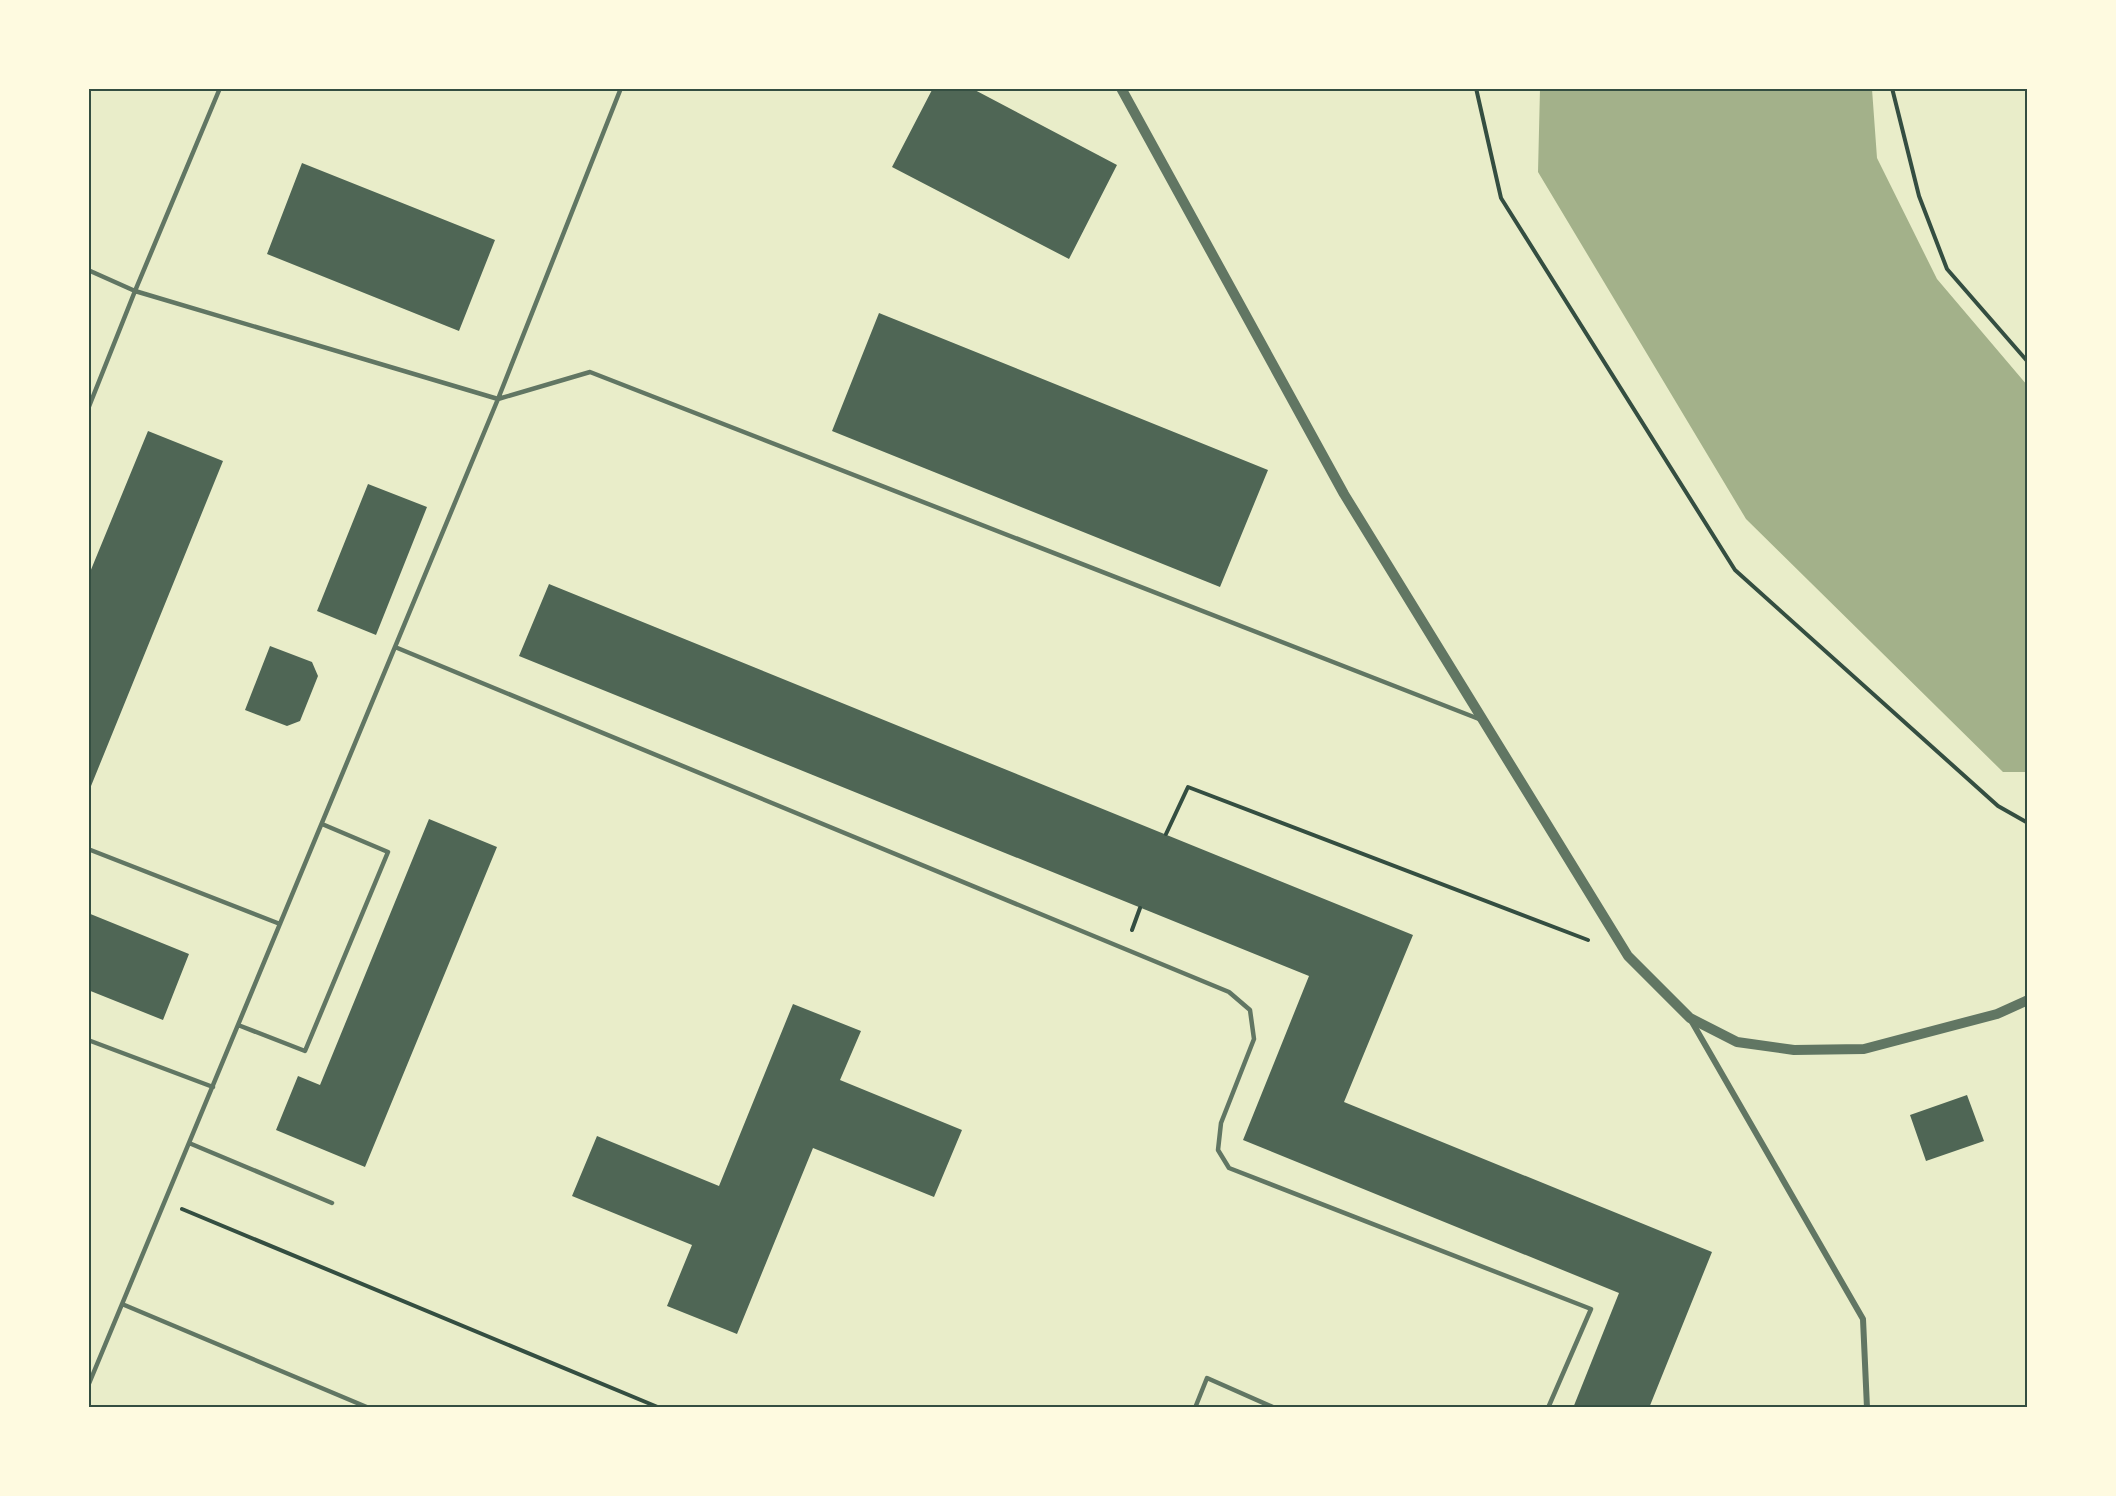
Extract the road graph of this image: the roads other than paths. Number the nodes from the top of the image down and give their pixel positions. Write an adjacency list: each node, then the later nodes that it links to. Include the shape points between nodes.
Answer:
1 (220, 88): 5 (lane)
2 (621, 88): 6 (lane)
3 (1121, 88): 9 (street, via 1344,494)
4 (88, 270): 5 (lane)
5 (135, 291): 6 (lane); 7 (lane)
6 (498, 399): 8 (lane); 9 (lane, via 590,372)
7 (88, 409)
8 (395, 647): 10 (lane); 25 (lane, via 1229,992 1250,1010 1254,1039 1221,1123 1218,1150 1229,1168 1591,1309)
9 (1487, 723): 14 (street, via 1628,956)
10 (322, 824): 12 (lane); 15 (lane, via 388,852 379,874 305,1051)
11 (88, 849): 12 (lane)
12 (280, 924): 15 (lane)
13 (2028, 1000): 14 (street, via 1997,1014 1864,1049 1794,1050 1737,1042)
14 (1690, 1018): 26 (street, via 1863,1319)
15 (238, 1025): 17 (lane)
16 (88, 1040): 17 (lane)
17 (213, 1087): 18 (lane)
18 (189, 1143): 19 (lane); 20 (lane)
19 (332, 1203)
20 (123, 1304): 21 (lane); 22 (lane)
21 (88, 1386)
22 (369, 1407)
23 (1195, 1407): 24 (lane, via 1207,1378)
24 (1275, 1407)
25 (1548, 1407)
26 (1867, 1407)

